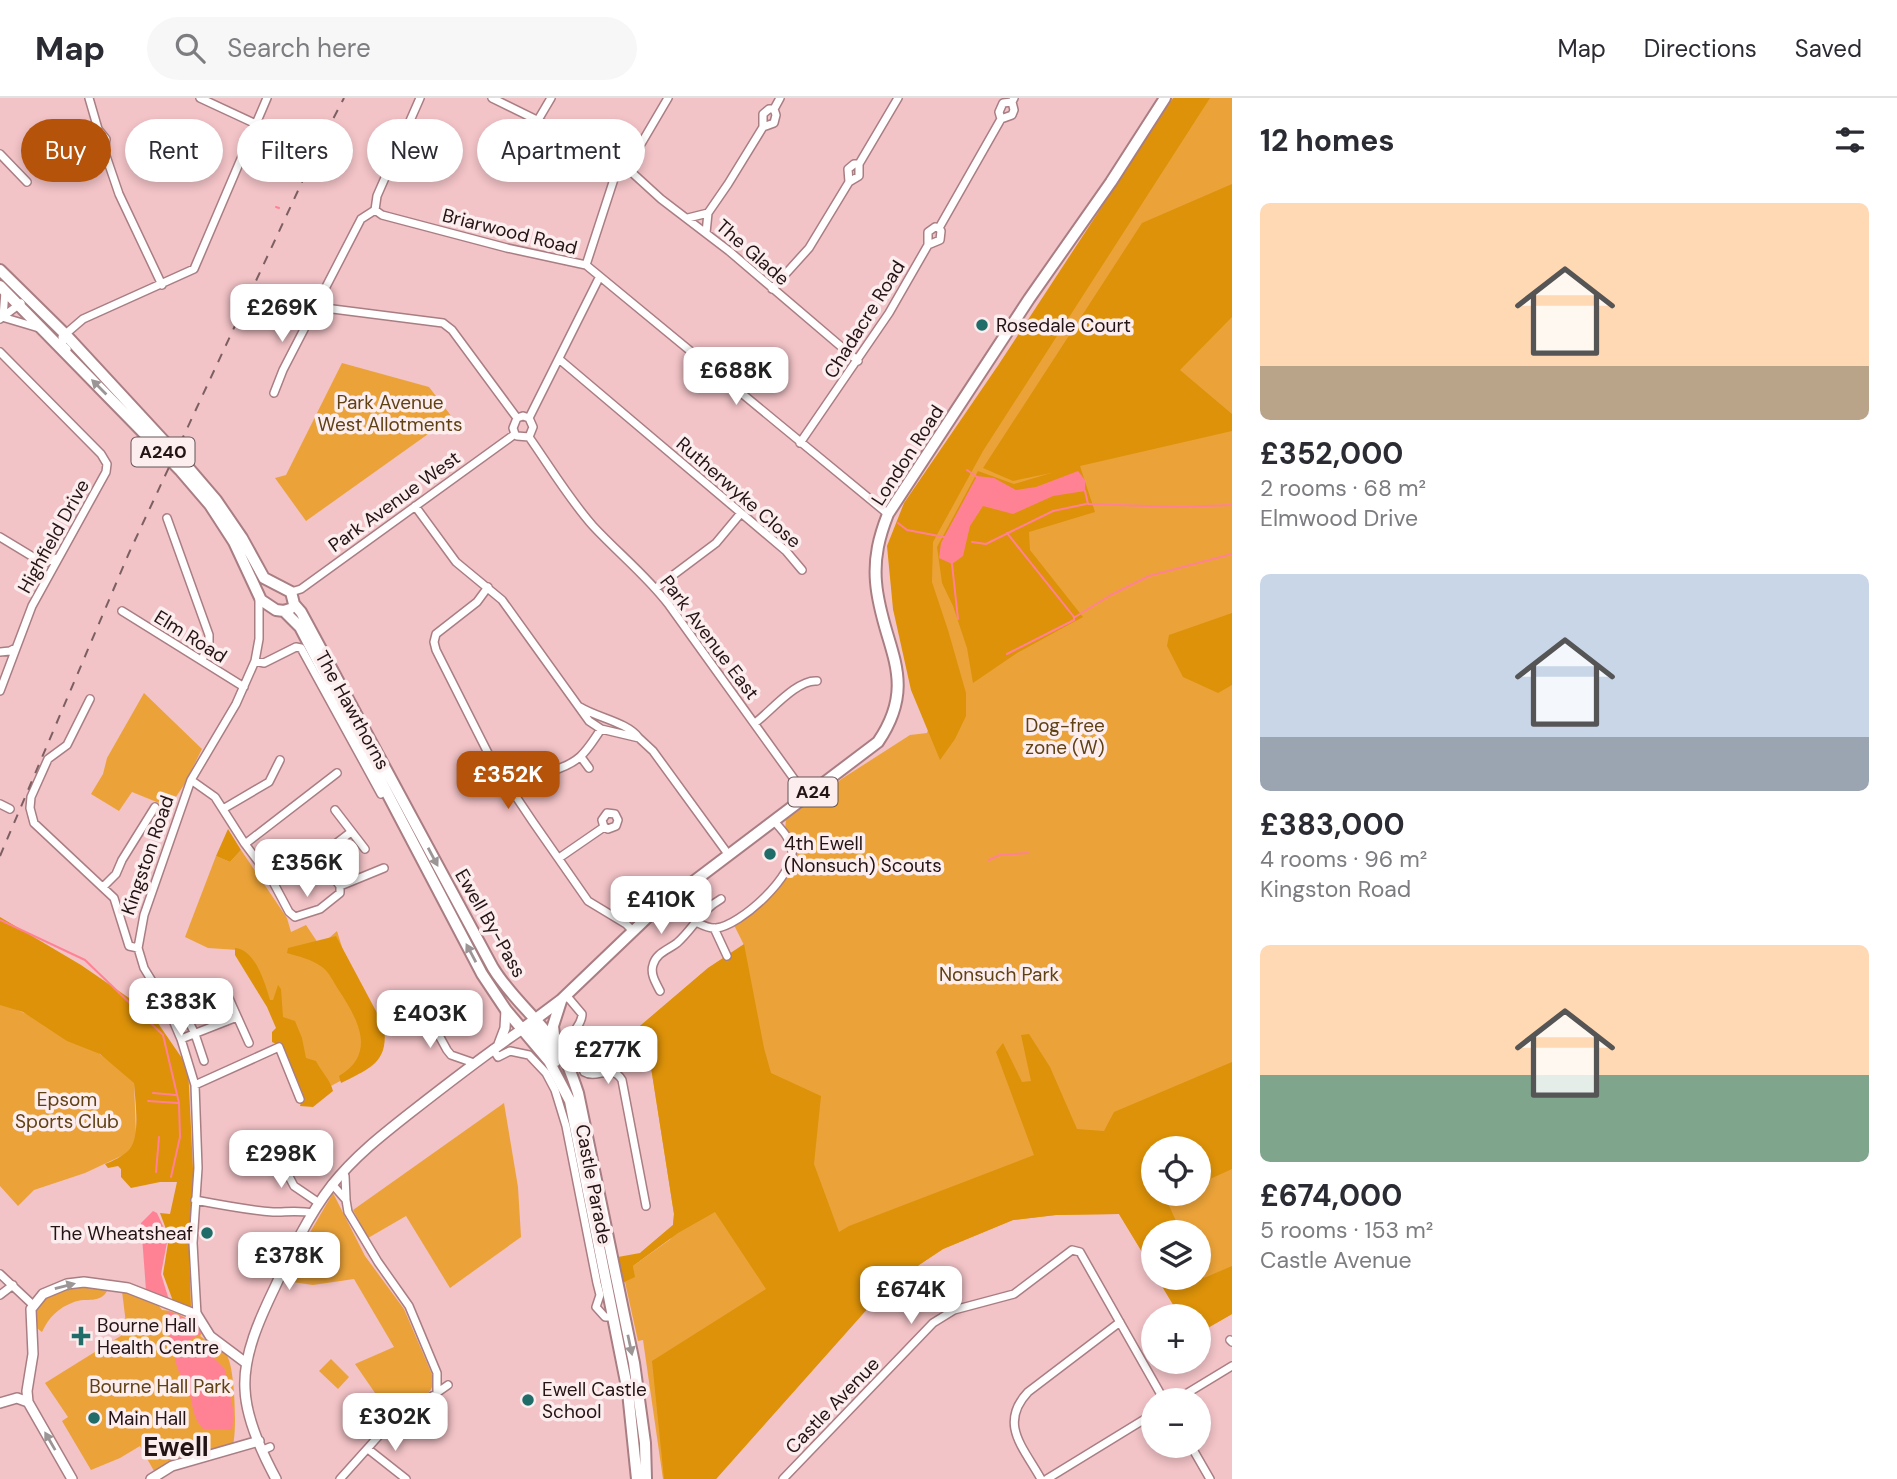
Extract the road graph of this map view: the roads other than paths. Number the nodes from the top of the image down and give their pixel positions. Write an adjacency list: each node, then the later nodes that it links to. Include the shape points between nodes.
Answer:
1 (89, 98): 35 (street, via 98,129 106,139 104,150 119,194)
2 (200, 98): 13 (street)
3 (267, 98): 14 (street)
4 (420, 98): 26 (street)
5 (492, 98): 15 (street)
6 (551, 98): 16 (street)
7 (668, 98): 18 (street)
8 (780, 98): 12 (street)
9 (898, 98): 20 (street)
10 (1165, 98): 55 (highway, London Road / A24)
11 (1013, 100): 29 (street, Chadacre Road, via 1012,116 1002,119)
12 (774, 109): 17 (street, via 763,114); 17 (street, via 774,122)
13 (245, 119)
14 (258, 119)
15 (536, 119)
16 (539, 119)
17 (763, 127): 27 (street)
18 (645, 137)
19 (0, 154): 22 (street)
20 (859, 164): 25 (street, via 859,176); 25 (street, via 848,169)
21 (237, 169): 35 (street, via 196,265)
22 (21, 176)
23 (613, 182): 32 (street)
24 (642, 182): 28 (street, The Glade)
25 (849, 182): 37 (street, via 809,248)
26 (375, 210): 32 (street, Briarwood Road); 39 (street, via 360,219)
27 (708, 213): 28 (street); 30 (street)
28 (688, 218): 30 (street, The Glade)
29 (939, 228): 31 (street, Chadacre Road, via 940,240); 31 (street, Chadacre Road, via 928,232)
30 (706, 233): 37 (street, The Glade)
31 (928, 245): 46 (street, Chadacre Road)
32 (586, 265): 34 (street, Briarwood Road)
33 (0, 270): 38 (highway, Kingston Road / A240)
34 (600, 278): 44 (street); 52 (street, Briarwood Road)
35 (162, 285): 42 (street, via 83,319)
36 (3, 289): 38 (highway, Kingston Road / A240); 40 (street)
37 (772, 289): 46 (street, The Glade)
38 (22, 302): 40 (street); 41 (highway, Kingston Road / A240); 42 (highway, Kingston Road / A240)
39 (317, 307): 47 (street); 48 (street, via 443,323)
40 (1, 318): 41 (street)
41 (41, 328): 45 (highway, Kingston Road / A240)
42 (65, 334): 45 (street, via 62,342); 62 (highway, Kingston Road / A240, via 216,500 259,571)
43 (0, 352): 58 (street, Highfield Drive, via 107,464)
44 (559, 359): 49 (street); 54 (street, Rutherwyke Close)
45 (72, 360): 66 (highway, Kingston Road / A240, one-way to 45, via 210,505)
46 (858, 361): 52 (street, Chadacre Road)
47 (274, 393)
48 (517, 418): 49 (street); 50 (street)
49 (529, 418): 51 (street, via 533,427)
50 (515, 434): 51 (street); 53 (street, Park Avenue West)
51 (529, 437): 64 (street, Park Avenue East, via 592,525)
52 (800, 443): 55 (street, Briarwood Road)
53 (415, 506): 63 (street, via 456,562); 65 (street, Park Avenue West)
54 (741, 513): 60 (street, Rutherwyke Close); 64 (street, via 716,542)
55 (888, 514): 91 (highway, London Road / A24, via 877,548 876,584 897,669 896,706 872,748)
56 (167, 518): 73 (street, via 209,635)
57 (0, 537): 59 (street)
58 (57, 558): 59 (street); 61 (street, Highfield Drive)
59 (43, 563): 61 (street)
60 (802, 570)
61 (47, 576): 71 (street, Highfield Drive)
62 (272, 584): 65 (highway); 66 (highway)
63 (488, 587): 80 (street); 103 (street, via 477,602 441,628 434,642 492,761)
64 (656, 588): 81 (street, Park Avenue East)
65 (291, 592): 67 (highway)
66 (259, 595): 68 (highway, via 265,604); 70 (street, Kingston Road)
67 (294, 604): 68 (highway); 113 (highway, Ewell By-Pass, one-way to 113)
68 (279, 610): 70 (street, via 265,613); 119 (highway, Ewell By-Pass, one-way to 68, via 482,974 300,627)
69 (122, 611): 73 (street, Elm Road)
70 (259, 620): 74 (street, Kingston Road)
71 (16, 647): 72 (street); 75 (street, Highfield Drive)
72 (0, 653): 75 (street)
73 (202, 660): 77 (street, Elm Road)
74 (255, 661): 77 (street, Kingston Road); 90 (street, The Hawthorns, via 264,663 301,648)
75 (8, 668): 78 (street, Highfield Drive)
76 (817, 681): 81 (street, via 810,680 789,694)
77 (244, 687): 89 (street, Kingston Road)
78 (0, 691)
79 (90, 699): 106 (street, via 67,745 48,759 30,808 34,823)
80 (576, 705): 82 (street); 83 (street, via 624,726)
81 (755, 723): 91 (street, Park Avenue East)
82 (601, 729): 83 (street); 84 (street)
83 (639, 738): 102 (street)
84 (581, 757): 86 (street); 87 (street)
85 (280, 760): 95 (street, via 268,782)
86 (589, 768)
87 (549, 772)
88 (337, 773): 100 (street)
89 (191, 780): 95 (street, via 215,797); 111 (street, Kingston Road, via 144,915)
90 (381, 794)
91 (807, 797): 97 (highway, London Road / A24)
92 (0, 804): 94 (street)
93 (155, 807): 106 (street, via 116,874)
94 (10, 808)
95 (223, 809): 100 (street)
96 (335, 810): 99 (street)
97 (775, 821): 102 (highway, London Road / A24); 109 (street, via 792,848 787,871 769,894 726,926)
98 (604, 827): 103 (street)
99 (351, 832): 101 (street); 105 (street, via 321,855 320,861)
100 (245, 844): 105 (street, via 295,918 326,905 340,893)
101 (365, 849)
102 (728, 854): 110 (highway, London Road / A24)
103 (559, 858): 110 (street, via 588,901)
104 (384, 868): 105 (street)
105 (340, 886)
106 (103, 887): 111 (street, via 114,898 129,946)
107 (721, 900): 108 (street)
108 (696, 922): 109 (street); 115 (street, via 653,962)
109 (714, 928): 112 (street)
110 (633, 931): 116 (highway, London Road / A24)
111 (138, 948): 124 (street)
112 (727, 956)
113 (503, 984): 121 (highway, Ewell By-Pass); 122 (highway, via 506,998 523,1022)
114 (223, 985): 120 (street)
115 (660, 991)
116 (564, 997): 121 (highway, London Road / A24); 126 (highway, via 554,1022); 141 (street, via 582,1014 571,1039 584,1072 611,1071 622,1080)
117 (419, 999): 129 (street, via 451,1055)
118 (180, 1004): 123 (street)
119 (506, 1010): 122 (highway, Ewell By-Pass); 127 (main road, via 505,1028)
120 (237, 1017): 123 (street); 125 (street)
121 (536, 1020): 122 (highway, London Road / A24); 126 (highway, Ewell By-Pass); 131 (highway, via 532,1029 556,1061)
122 (522, 1030): 127 (main road, London Road); 131 (highway, Ewell By-Pass)
123 (195, 1034): 124 (street); 128 (street)
124 (181, 1039): 130 (street)
125 (249, 1042)
126 (555, 1042): 170 (highway, Ewell By-Pass, one-way to 170, via 578,1093 634,1363)
127 (496, 1048): 129 (main road, London Road); 133 (street, Castle Parade, via 498,1056 516,1051 537,1060 555,1090)
128 (204, 1061)
129 (474, 1063): 136 (main road, London Road, via 365,1149)
130 (195, 1084): 132 (street, via 279,1047); 138 (street)
131 (563, 1084): 134 (highway, Ewell By-Pass)
132 (300, 1100)
133 (566, 1126): 134 (street); 148 (street, Castle Parade, via 600,1295 596,1307 605,1317)
134 (579, 1144): 148 (highway, Ewell By-Pass)
135 (274, 1148): 140 (street, via 294,1185)
136 (343, 1172): 137 (main road, London Road); 139 (street)
137 (332, 1184): 139 (street); 140 (main road, London Road)
138 (195, 1200): 142 (street); 147 (street)
139 (346, 1200): 156 (street, via 348,1212 409,1306 437,1373)
140 (319, 1203): 142 (main road, London Road)
141 (646, 1206)
142 (313, 1213): 150 (main road, London Road, via 269,1299)
143 (0, 1274): 144 (street)
144 (13, 1285): 145 (street); 146 (street)
145 (0, 1295)
146 (33, 1305): 147 (main road, one-way to 147, via 60,1286 100,1279); 152 (main road, via 33,1360)
147 (197, 1315): 150 (main road, via 210,1336)
148 (613, 1317): 169 (highway, Ewell By-Pass, via 628,1392)
149 (1119, 1322): 154 (street); 171 (street, Castle Avenue, via 1080,1252 1069,1252 1014,1294 945,1313); 172 (street, via 1028,1392 1017,1406 1014,1428)
150 (246, 1363): 161 (main road, London Road, via 245,1392)
151 (1232, 1366): 155 (street)
152 (27, 1382): 157 (main road); 158 (main road)
153 (448, 1385): 156 (street)
154 (1157, 1388)
155 (1196, 1388)
156 (437, 1392): 162 (street, via 393,1422)
157 (10, 1399): 158 (main road); 159 (main road)
158 (28, 1402): 164 (main road, one-way to 158)
159 (0, 1403)
160 (1141, 1421): 172 (street)
161 (259, 1441): 165 (main road, via 172,1466); 166 (main road, London Road)
162 (368, 1449): 167 (street); 168 (street)
163 (1198, 1458): 173 (street)
164 (72, 1479)
165 (150, 1479)
166 (276, 1479)
167 (340, 1479)
168 (406, 1479)
169 (637, 1479)
170 (646, 1479)
171 (783, 1479)
172 (1044, 1479)
173 (1210, 1479)

